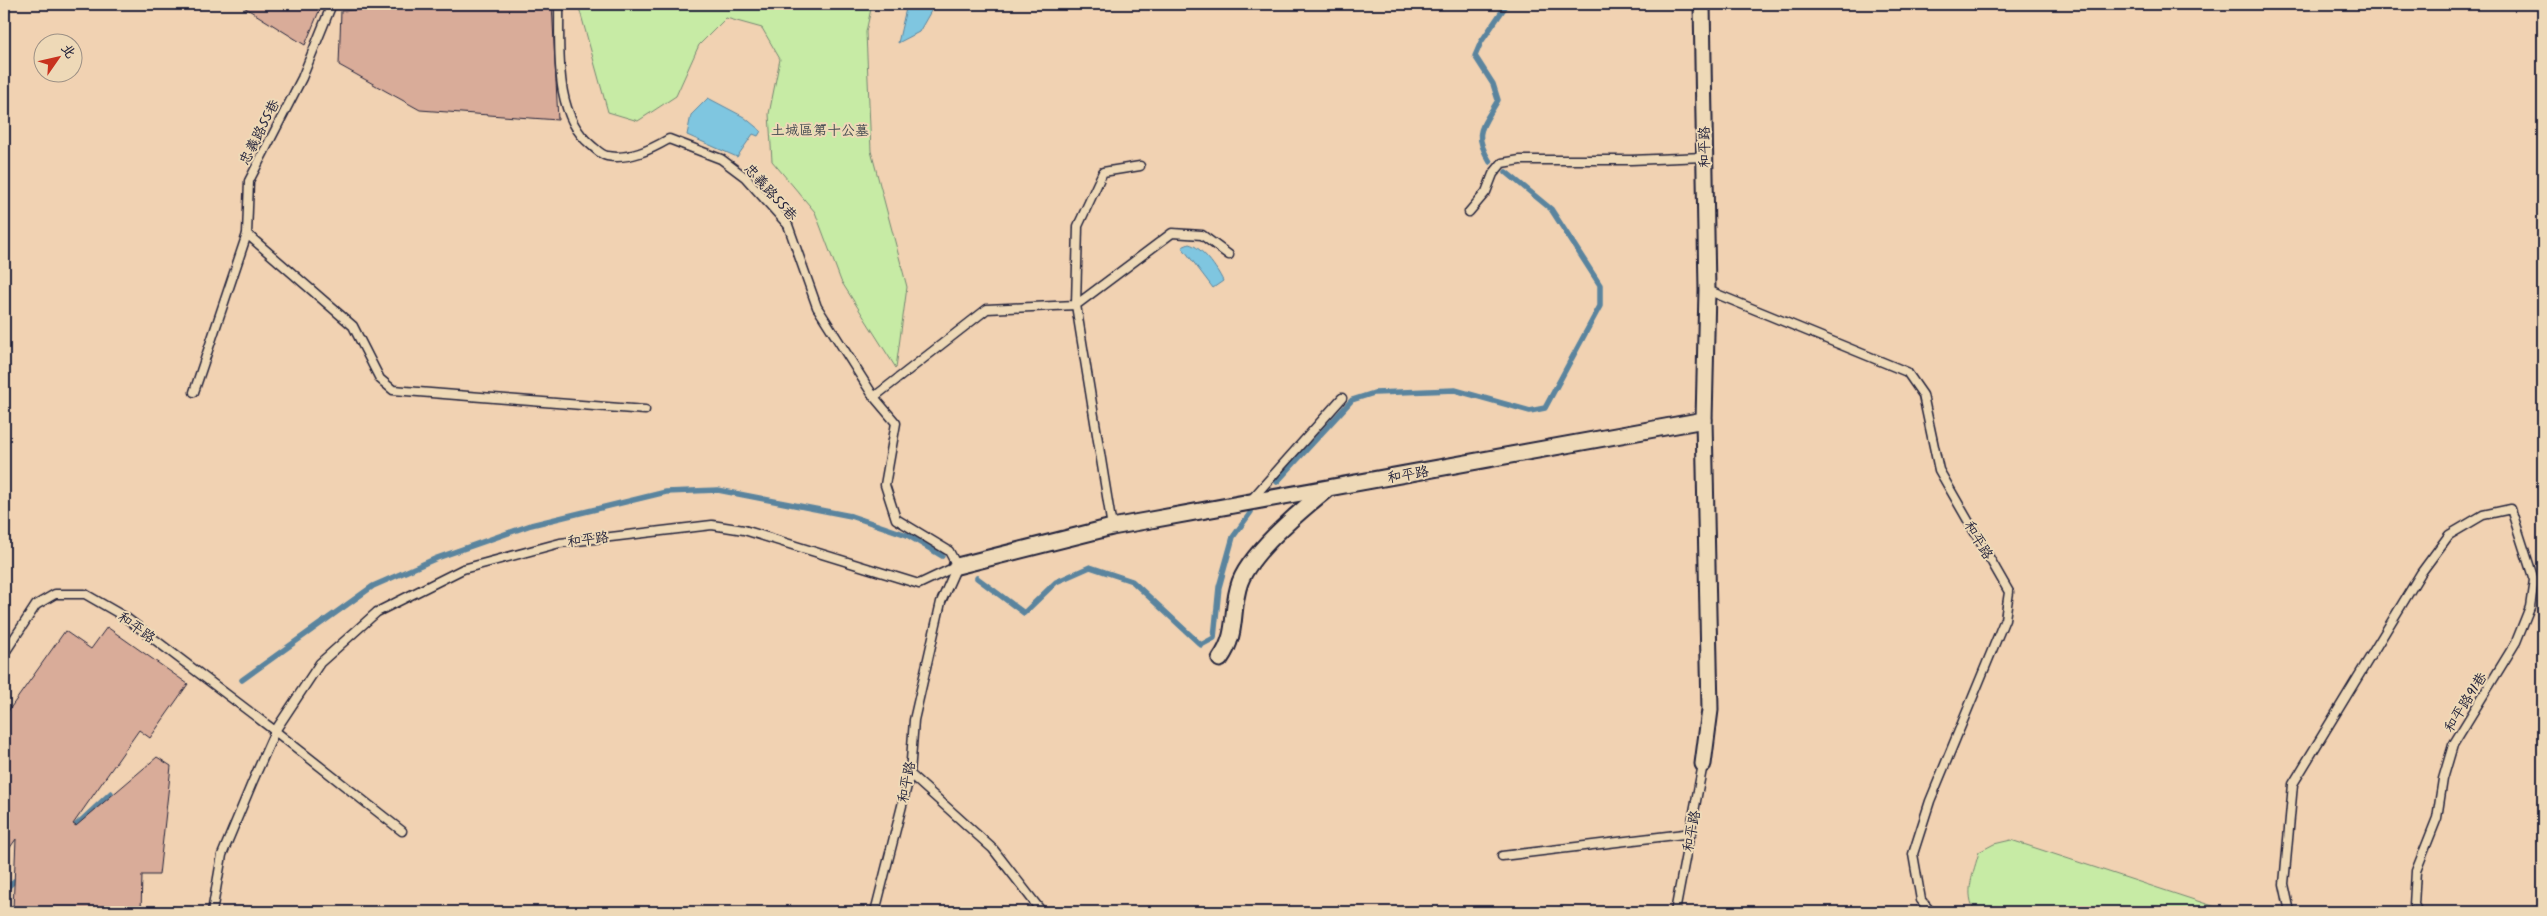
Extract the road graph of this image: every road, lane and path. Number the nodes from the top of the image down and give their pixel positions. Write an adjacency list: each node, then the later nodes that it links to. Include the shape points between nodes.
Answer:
1 (332, 4): 7 (lane, 忠義路55巷, via 302,78 249,180)
2 (559, 4): 12 (lane, 忠義路55巷, via 563,97 580,136 605,156 646,152 668,140 679,142 721,159 746,178 788,225 818,307)
3 (1702, 4): 4 (street, 和平路)
4 (1704, 157): 6 (lane, via 1502,163 1493,174 1486,192); 9 (street, 和平路)
5 (1140, 166): 10 (lane, via 1103,172 1082,217 1078,226)
6 (1469, 212)
7 (247, 234): 11 (lane, 忠義路55巷); 14 (lane, via 353,326 380,379 393,390)
8 (1229, 255): 10 (lane, via 1202,235 1172,233)
9 (1707, 290): 15 (street, 和平路); 32 (lane, 和平路, via 1907,372 1924,395 1939,470 2009,592 2005,619 1930,801 1913,854 1921,900)
10 (1076, 305): 12 (lane, via 987,309); 18 (lane)
11 (194, 392)
12 (874, 397): 19 (lane, 忠義路55巷, via 896,423 885,485 896,518 949,551)
13 (1342, 398): 17 (lane)
14 (645, 410)
15 (1704, 420): 16 (street, 和平路); 23 (street, 和平路, via 1710,710)
16 (1327, 489): 17 (street, 和平路); 21 (street, via 1255,559 1240,582 1230,645)
17 (1251, 500): 18 (street, 和平路)
18 (1112, 527): 19 (street, 和平路)
19 (958, 566): 22 (lane, 和平路, via 919,584 744,530 712,525 560,543 463,569 377,612 320,663); 24 (lane, 和平路, via 941,602 914,720)
20 (4, 654): 22 (lane, 和平路, via 36,605 54,594 85,594 126,617)
21 (1220, 659)
22 (275, 731): 25 (lane); 28 (lane, 和平路, via 222,855)
23 (1703, 764): 26 (lane, 和平路)
24 (910, 774): 29 (lane, 和平路); 30 (lane, via 993,849)
25 (402, 831)
26 (1692, 833): 27 (lane); 31 (lane, 和平路)
27 (1502, 856)
28 (212, 912)
29 (875, 912)
30 (1042, 912)
31 (1675, 912)
32 (1931, 912)
33 (2290, 912): 34 (lane, 和平路91巷, via 2284,884 2293,784 2421,573 2449,535 2483,515 2511,509 2534,580 2530,607 2516,642 2453,744 2437,818 2416,871 2414,905)
34 (2418, 912)

